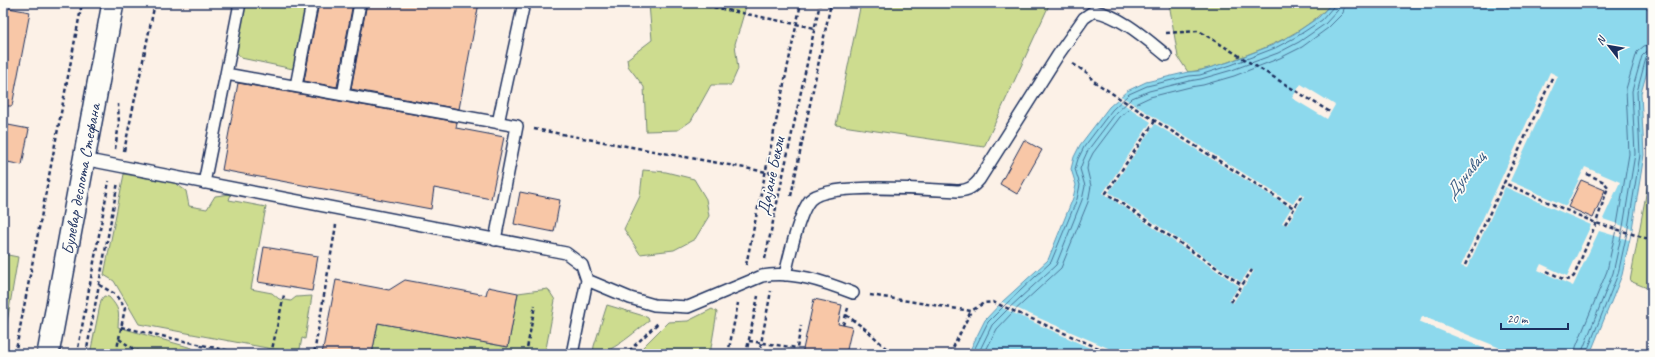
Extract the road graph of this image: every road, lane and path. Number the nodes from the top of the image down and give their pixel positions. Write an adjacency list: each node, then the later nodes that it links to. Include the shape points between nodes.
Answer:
1 (82, 3): 60 (path)
2 (113, 3): 24 (street, Булевар деспота Стефана)
3 (240, 3): 16 (lane)
4 (312, 3): 18 (lane)
5 (360, 3): 19 (lane)
6 (524, 3): 22 (lane)
7 (693, 3): 11 (path)
8 (801, 3): 11 (path)
9 (820, 3): 12 (path, Дајане Бекли)
10 (831, 3): 31 (path)
11 (796, 24): 12 (path); 25 (path)
12 (815, 28): 27 (path, Дајане Бекли)
13 (1142, 35): 14 (lane, via 1105,13 1094,11 1084,18); 15 (lane); 20 (path, via 1199,31)
14 (1058, 55): 21 (path); 41 (lane, via 973,187 959,191 868,187 822,193 810,200)
15 (1166, 55)
16 (226, 74): 18 (lane); 28 (lane)
17 (1552, 78): 29 (path)
18 (296, 86): 19 (lane)
19 (343, 95): 22 (lane)
20 (1330, 112)
21 (1155, 121): 32 (path); 46 (path, via 1106,193)
22 (498, 123): 23 (lane)
23 (517, 126): 25 (path); 36 (lane)
24 (83, 159): 28 (lane); 61 (street, Булевар деспота Стефана)
25 (765, 172): 27 (path); 45 (path)
26 (1585, 173): 33 (path, via 1604,182 1608,187)
27 (783, 175): 42 (path, Дајане Бекли)
28 (204, 183): 36 (lane)
29 (1504, 183): 33 (path); 38 (path)
30 (1302, 195): 32 (path)
31 (790, 200)
32 (1294, 208): 34 (path)
33 (1596, 223): 37 (path); 40 (path, via 1571,279 1564,280)
34 (1285, 224)
35 (334, 233): 67 (path, via 314,354)
36 (495, 240): 43 (lane, via 566,253 582,265)
37 (1652, 240)
38 (1465, 265)
39 (1252, 270): 46 (path)
40 (1547, 271)
41 (780, 274): 42 (lane); 47 (lane, via 831,284); 58 (path)
42 (762, 276): 45 (lane); 57 (path, Дајане Бекли)
43 (588, 280): 51 (lane, via 648,303); 69 (lane)
44 (99, 285): 55 (path, via 115,294 125,308)
45 (742, 285): 51 (lane, via 688,308); 71 (path)
46 (1242, 286): 49 (path)
47 (853, 293): 52 (path)
48 (284, 294): 66 (path)
49 (1231, 302)
50 (535, 305): 68 (path)
51 (675, 307): 70 (path)
52 (971, 311): 75 (path); 76 (path, via 988,301 1000,304)
53 (846, 315): 74 (path, via 868,331)
54 (801, 326): 58 (path, via 797,348)
55 (121, 327): 56 (path); 59 (path)
56 (119, 339): 62 (path); 63 (path)
57 (749, 341): 58 (path); 72 (path, Дајане Бекли)
58 (761, 342): 73 (path)
59 (202, 345): 64 (path); 65 (path)
60 (15, 354)
61 (48, 354)
62 (116, 354)
63 (141, 354)
64 (200, 354)
65 (243, 354)
66 (272, 354)
67 (303, 354)
68 (526, 354)
69 (572, 354)
70 (623, 354)
71 (728, 354)
72 (746, 354)
73 (759, 354)
74 (892, 354)
75 (950, 354)
76 (1112, 354)

